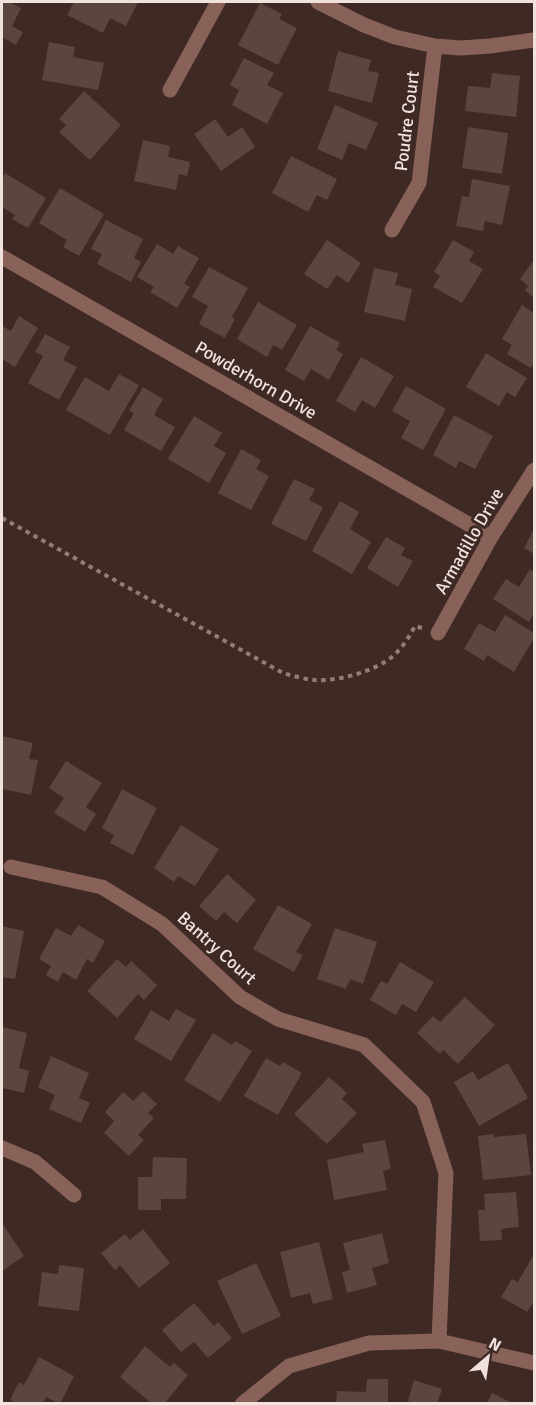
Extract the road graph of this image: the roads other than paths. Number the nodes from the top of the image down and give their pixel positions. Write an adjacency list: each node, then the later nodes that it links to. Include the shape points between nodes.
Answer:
1 (219, 2): 5 (street)
2 (318, 2): 4 (street, via 364,26)
3 (534, 40): 4 (street, via 461,48)
4 (435, 46): 6 (street, Poudre Court, via 419,183)
5 (170, 90)
6 (392, 230)
7 (2, 257): 9 (street, Powderhorn Drive)
8 (534, 470): 9 (street, Armadillo Drive)
9 (491, 537): 10 (street, Armadillo Drive)
10 (438, 633)
11 (11, 867): 14 (street, Bantry Court, via 102,887 162,924 240,997 278,1019 364,1045 423,1102 446,1173)
12 (2, 1148): 13 (street, via 35,1162)
13 (74, 1196)
14 (439, 1341): 15 (street); 16 (street, via 369,1343 289,1366)
15 (534, 1363)
16 (242, 1404)

